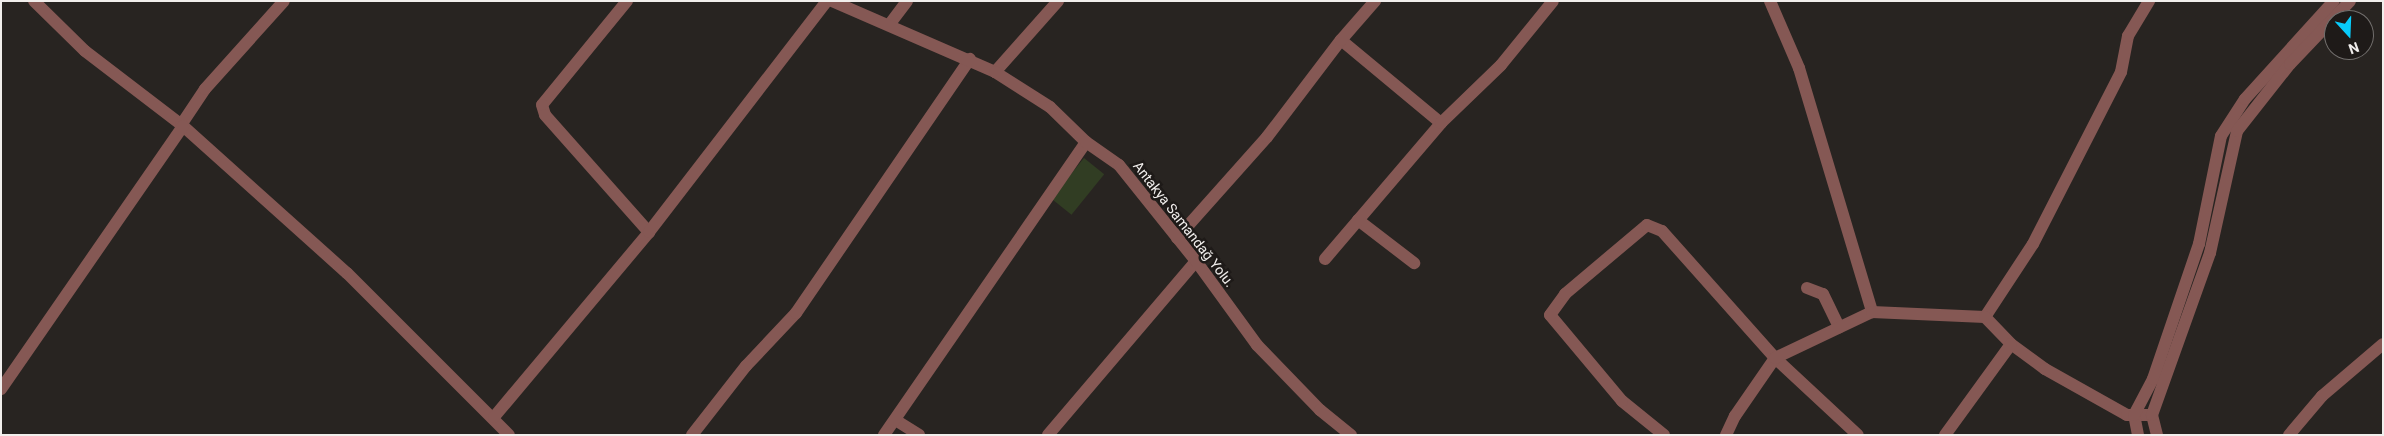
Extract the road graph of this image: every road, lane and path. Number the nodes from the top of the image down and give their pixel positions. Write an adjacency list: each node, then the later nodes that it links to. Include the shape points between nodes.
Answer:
1 (34, 1): 19 (street, via 122,82)
2 (284, 1): 19 (street, via 204,89)
3 (627, 1): 22 (street, via 542,105 545,115)
4 (827, 1): 22 (street)
5 (832, 1): 14 (street, Antakya Samandağ Yolu.)
6 (907, 1): 14 (street)
7 (1058, 1): 17 (street)
8 (1375, 1): 15 (street)
9 (1553, 1): 18 (street, via 1501,65)
10 (1770, 1): 28 (street, via 1799,68)
11 (2334, 1): 35 (street, via 2246,99 2221,136 2198,244 2153,379)
12 (2350, 1): 36 (street, via 2290,64 2238,131 2210,253)
13 (2143, 5): 29 (street, via 2128,36 2121,72 2033,244)
14 (889, 25): 16 (street, Antakya Samandağ Yolu.)
15 (1341, 40): 18 (street); 23 (street, via 1267,138)
16 (970, 60): 17 (street, Antakya Samandağ Yolu.); 40 (street, via 796,312 746,366)
17 (995, 72): 20 (street, Antakya Samandağ Yolu., via 1050,107)
18 (1441, 123): 21 (street)
19 (182, 126): 34 (street); 37 (street, via 347,273 396,325)
20 (1086, 142): 23 (street, Antakya Samandağ Yolu., via 1119,165); 38 (street)
21 (1358, 220): 24 (street); 26 (street)
22 (649, 232): 37 (street)
23 (1177, 238): 25 (street, Antakya Samandağ Yolu.)
24 (1325, 259)
25 (1196, 261): 43 (street); 44 (street, Antakya Samandağ Yolu., via 1257,344 1320,410)
26 (1414, 262)
27 (1807, 288): 30 (street, via 1823,294)
28 (1872, 312): 29 (street); 30 (street)
29 (1985, 317): 31 (street)
30 (1838, 327): 33 (street)
31 (2011, 344): 35 (street, via 2045,369 2128,415); 48 (street)
32 (2383, 344): 51 (street, via 2322,396)
33 (1775, 358): 45 (street, via 1662,231 1647,225 1565,294 1550,315 1622,401); 46 (street, via 1735,416); 47 (street)
34 (1, 389)
35 (2134, 415): 36 (street); 49 (street)
36 (2152, 415): 50 (street)
37 (494, 417): 39 (street)
38 (897, 421): 41 (street); 42 (street)
39 (509, 435)
40 (692, 435)
41 (884, 435)
42 (919, 435)
43 (1048, 435)
44 (1351, 435)
45 (1664, 435)
46 (1726, 435)
47 (1858, 435)
48 (1945, 435)
49 (2138, 435)
50 (2157, 435)
51 (2289, 435)

